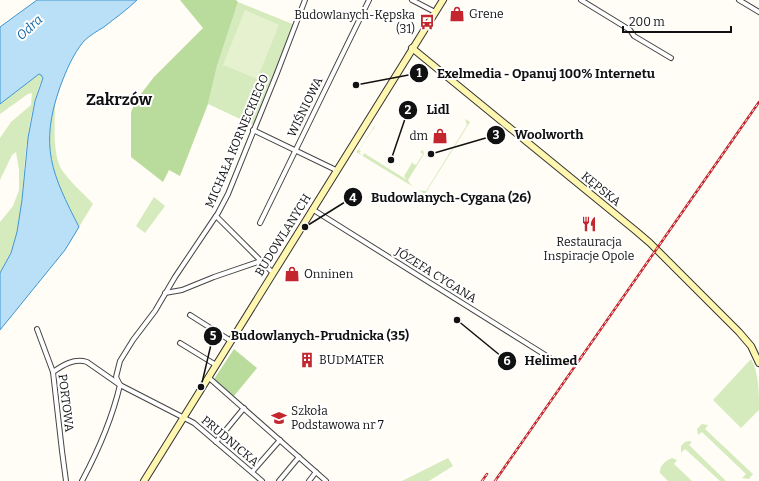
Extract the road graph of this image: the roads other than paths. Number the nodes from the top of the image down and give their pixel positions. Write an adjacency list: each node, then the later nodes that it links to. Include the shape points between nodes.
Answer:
1 (305, 0): 11 (street, MICHAŁA KORNECKIEGO)
2 (369, 0): 12 (street, WIŚNIOWA)
3 (412, 0): 7 (street)
4 (443, 0): 7 (main road, BUDOWLANYCH)
5 (581, 0): 10 (street)
6 (739, 0): 8 (street)
7 (435, 12): 9 (main road, BUDOWLANYCH)
8 (759, 12)
9 (412, 48): 13 (main road, BUDOWLANYCH); 25 (main road, KĘPSKA, via 650,243 739,332)
10 (671, 58)
11 (253, 130): 12 (street); 15 (street, MICHAŁA KORNECKIEGO, via 228,194)
12 (295, 150): 13 (street); 16 (street, WIŚNIOWA)
13 (336, 170): 14 (main road, BUDOWLANYCH)
14 (312, 209): 18 (main road, BUDOWLANYCH); 24 (street, JÓZEFA CYGANA)
15 (216, 216): 17 (street); 19 (street, MICHAŁA KORNECKIEGO)
16 (260, 223)
17 (260, 260): 18 (street); 19 (street, via 182,290)
18 (273, 272): 22 (main road, BUDOWLANYCH)
19 (165, 292): 29 (street, MICHAŁA KORNECKIEGO, via 155,311 120,361 116,376)
20 (190, 315): 22 (street)
21 (37, 329): 27 (street, PORTOWA)
22 (231, 341): 26 (main road, BUDOWLANYCH)
23 (180, 343): 26 (street)
24 (550, 358)
25 (759, 361)
26 (216, 366): 28 (main road, BUDOWLANYCH)
27 (53, 372): 29 (street, PRUDNICKA, via 73,361 82,360); 37 (street, PORTOWA)
28 (208, 377): 30 (street); 31 (main road, BUDOWLANYCH)
29 (120, 385): 31 (street, PRUDNICKA); 38 (street, MICHAŁA KORNECKIEGO, via 102,439)
30 (244, 408): 32 (street); 33 (street)
31 (184, 417): 33 (street, PRUDNICKA); 39 (main road, BUDOWLANYCH)
32 (280, 440): 34 (street); 35 (street)
33 (216, 442): 35 (street, PRUDNICKA)
34 (299, 457): 36 (street); 41 (street)
35 (252, 472): 40 (street, PRUDNICKA)
36 (316, 472): 42 (street); 43 (street)
37 (66, 481)
38 (82, 481)
39 (144, 481)
40 (262, 481)
41 (279, 481)
42 (309, 481)
43 (326, 481)

